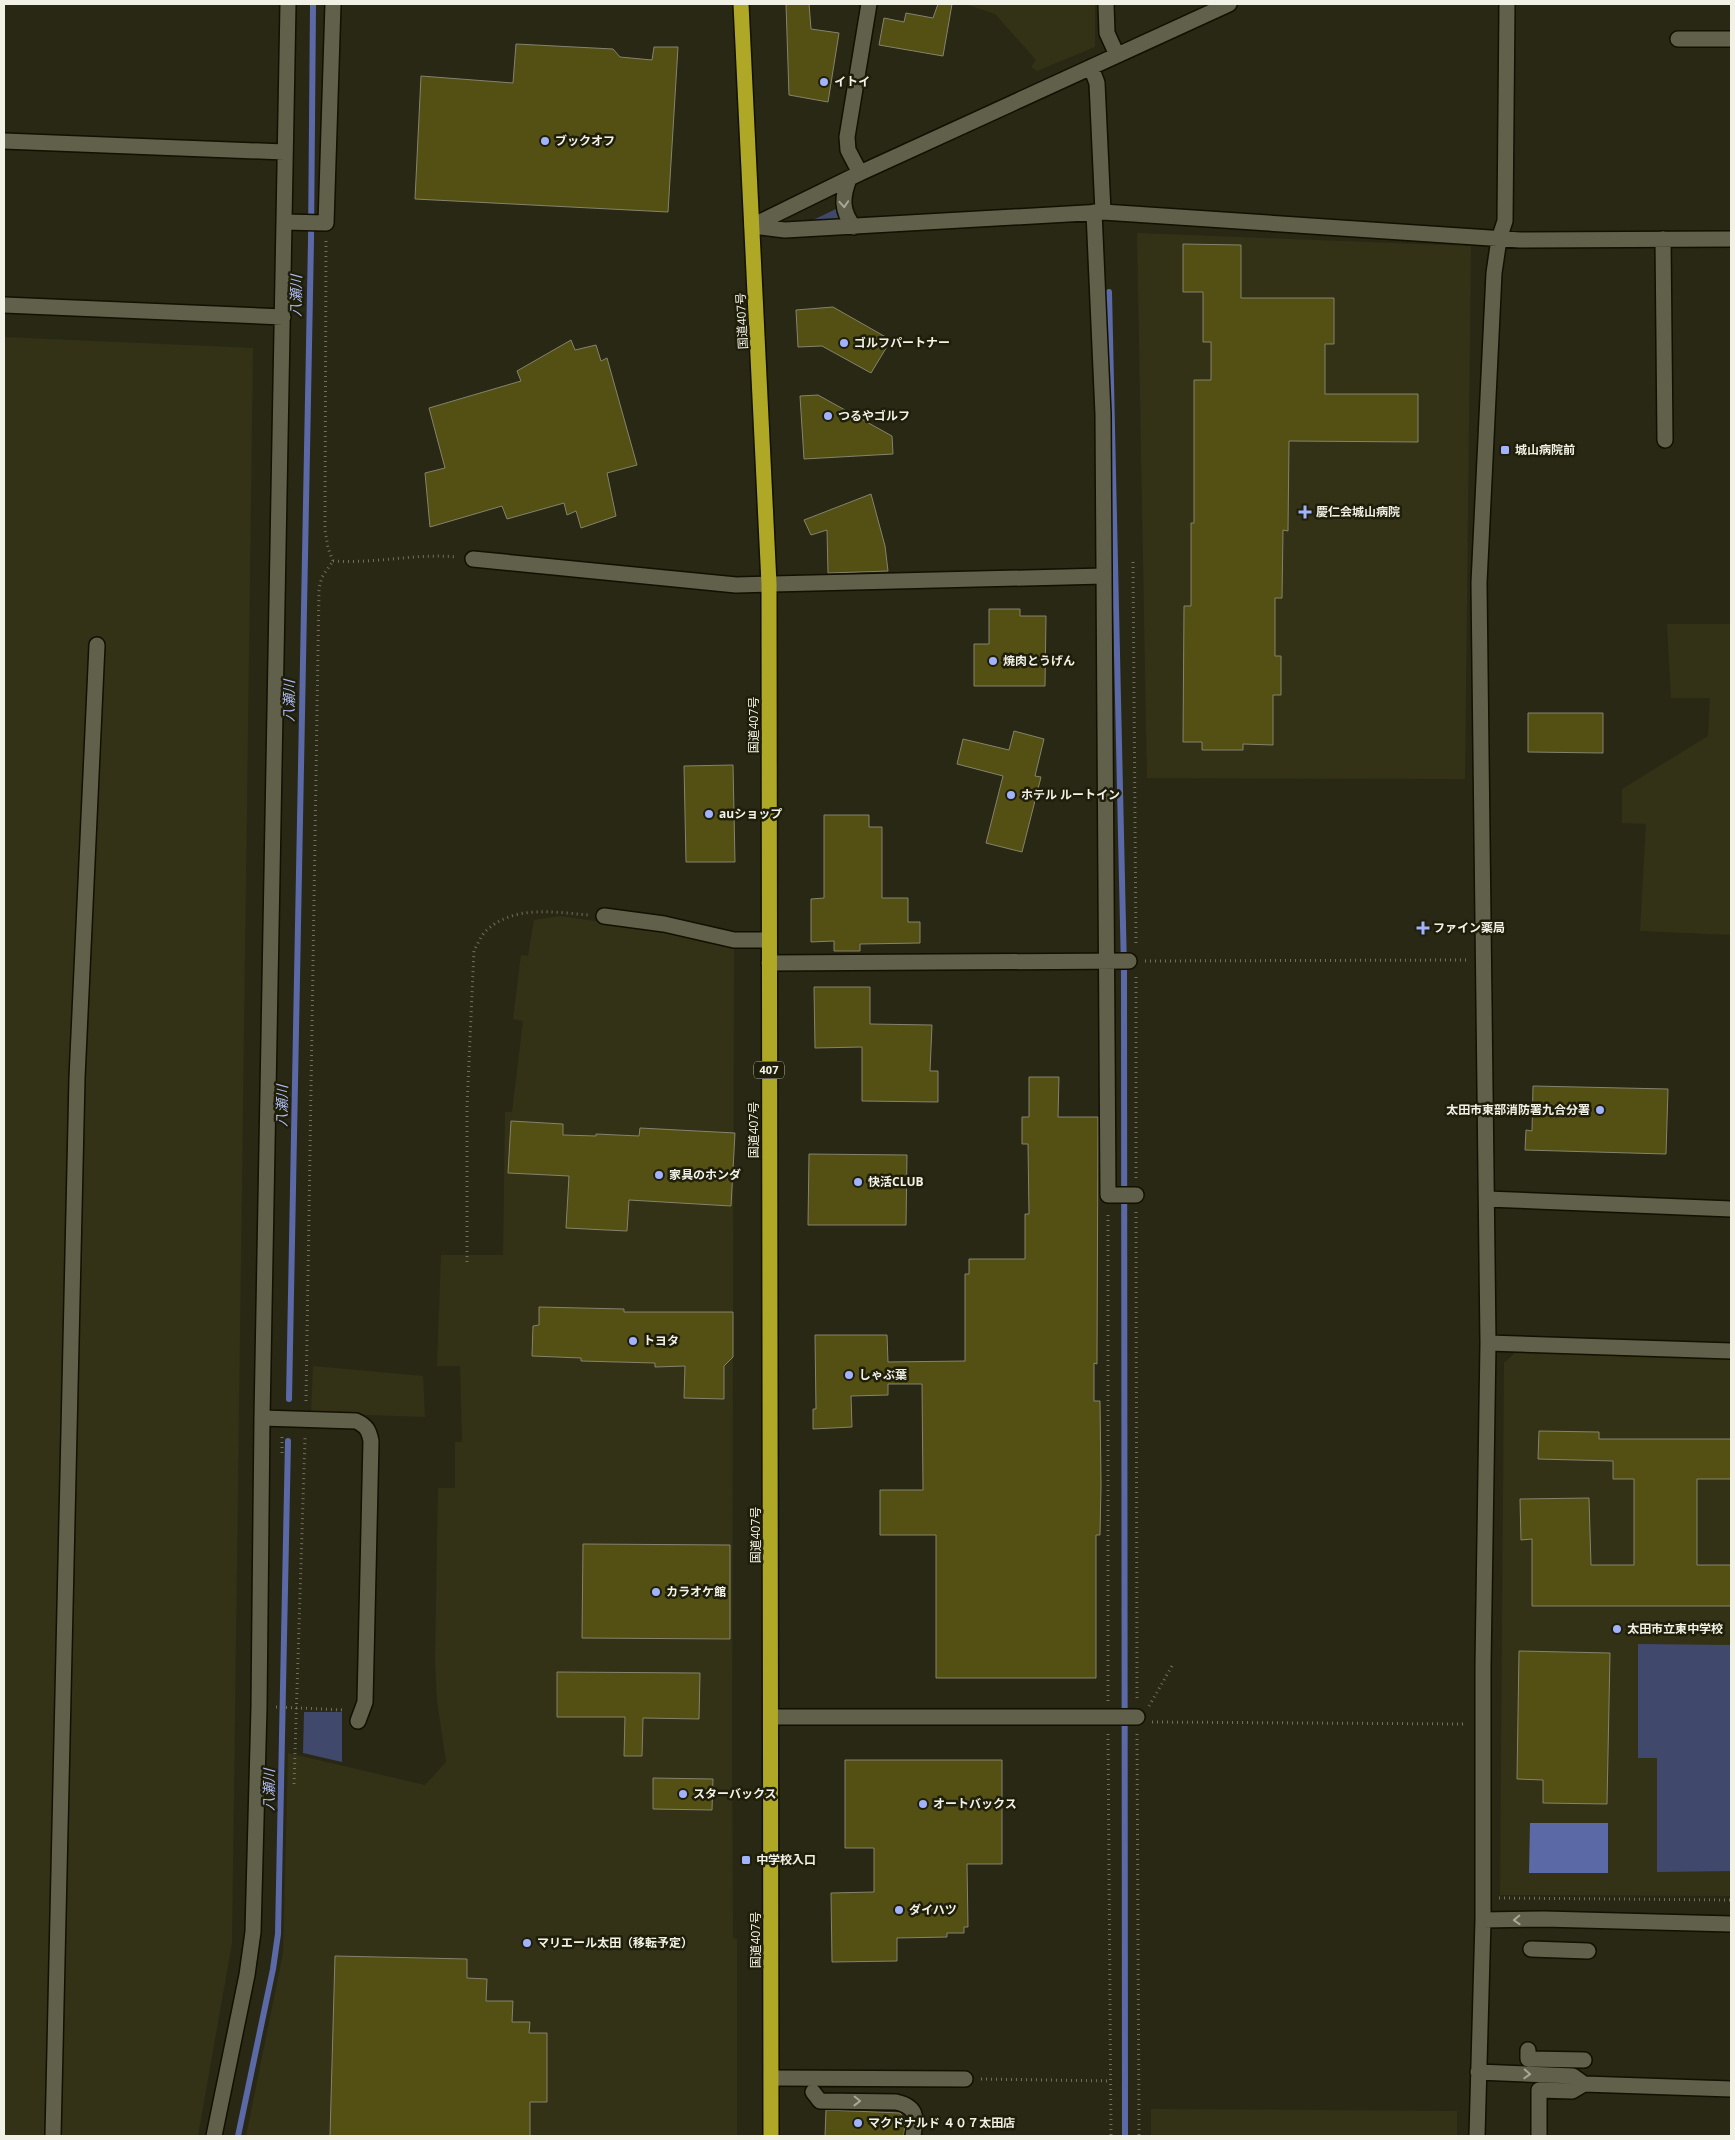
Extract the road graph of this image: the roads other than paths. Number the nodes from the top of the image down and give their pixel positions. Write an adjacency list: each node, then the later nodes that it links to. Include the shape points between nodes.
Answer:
1 (288, 4): 13 (street)
2 (333, 4): 16 (street, via 324,223)
3 (741, 4): 17 (highway, 国道407号 / 407)
4 (869, 4): 14 (street, via 847,137)
5 (1106, 4): 10 (street, via 1108,33)
6 (1229, 4): 10 (street)
7 (1507, 4): 19 (street, via 1505,221)
8 (1678, 39): 9 (street)
9 (1731, 39)
10 (1117, 55): 11 (street)
11 (1091, 67): 14 (street); 15 (street, via 1097,83)
12 (4, 141): 13 (street)
13 (284, 152): 16 (street)
14 (855, 176): 17 (street); 18 (street, one-way to 18, via 844,193 845,212)
15 (1099, 212): 18 (street); 19 (street); 26 (street)
16 (291, 222): 23 (street)
17 (752, 226): 18 (street, via 785,230); 27 (highway, 国道407号 / 407)
18 (854, 227)
19 (1499, 239): 20 (street); 35 (street, via 1494,273 1479,583)
20 (1663, 239): 21 (street); 24 (street)
21 (1731, 239)
22 (4, 305): 23 (street)
23 (283, 317): 39 (street)
24 (1666, 440)
25 (473, 559): 27 (street, via 736,585)
26 (1104, 576): 27 (street); 31 (street)
27 (769, 584): 30 (highway, 国道407号 / 407)
28 (97, 645): 55 (street, via 77,1078)
29 (604, 916): 30 (street, via 664,924 734,940)
30 (769, 940): 33 (highway, 国道407号 / 407)
31 (1110, 960): 32 (street); 33 (street); 34 (street, via 1110,1195)
32 (1133, 961)
33 (768, 963): 40 (highway, 国道407号 / 407)
34 (1133, 1195)
35 (1487, 1199): 36 (street); 37 (street)
36 (1731, 1209)
37 (1488, 1343): 38 (street); 43 (street)
38 (1731, 1351)
39 (262, 1418): 42 (street, via 356,1421 365,1425 371,1441 365,1702); 56 (street, via 253,1932)
40 (771, 1717): 41 (street); 50 (highway, 国道407号 / 407)
41 (1134, 1717)
42 (358, 1721)
43 (1483, 1920): 44 (street, one-way to 43); 49 (street)
44 (1731, 1924)
45 (1531, 1949): 46 (street)
46 (1588, 1951)
47 (1528, 2050): 48 (street, via 1528,2059)
48 (1584, 2060)
49 (1478, 2072): 52 (street, one-way to 52, via 1573,2076); 59 (street)
50 (772, 2078): 51 (street); 57 (highway, 国道407号 / 407)
51 (965, 2079)
52 (1584, 2084): 53 (street); 60 (street, via 1572,2091 1539,2090)
53 (1731, 2089)
54 (813, 2092): 58 (street, one-way to 58, via 820,2101 906,2104 913,2110 915,2118)
55 (53, 2136)
56 (214, 2136)
57 (771, 2136)
58 (913, 2136)
59 (1477, 2136)
60 (1539, 2136)

